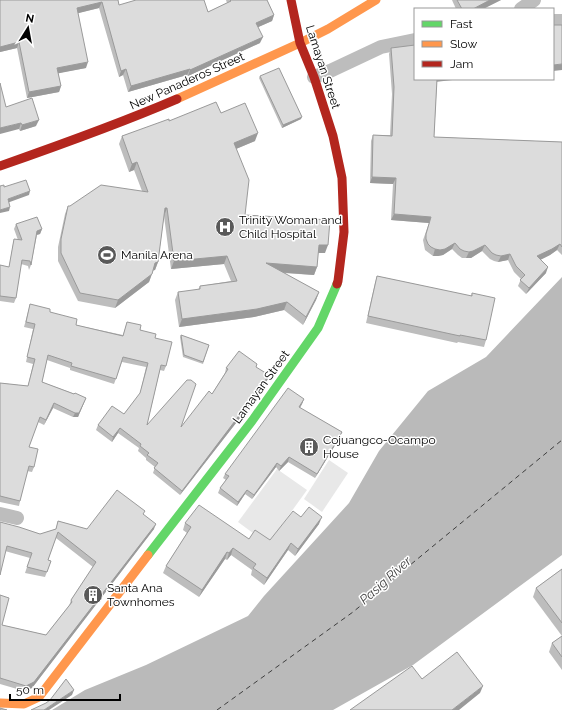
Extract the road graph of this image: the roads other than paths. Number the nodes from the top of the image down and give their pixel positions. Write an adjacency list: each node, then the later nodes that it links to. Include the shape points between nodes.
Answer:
1 (291, 0): 6 (street, Lamayan Street)
2 (376, 0): 6 (street, New Panaderos Street)
3 (534, 0): 4 (street)
4 (522, 8)
5 (414, 40): 7 (street, via 381,47)
6 (300, 43): 7 (street, Lamayan Street); 8 (street, New Panaderos Street, via 138,116)
7 (314, 77): 11 (street, Lamayan Street, via 333,136 342,178 344,232 338,281 318,328 252,421 39,696 24,704)
8 (0, 166)
9 (0, 514): 10 (street)
10 (17, 518)
11 (0, 703)

